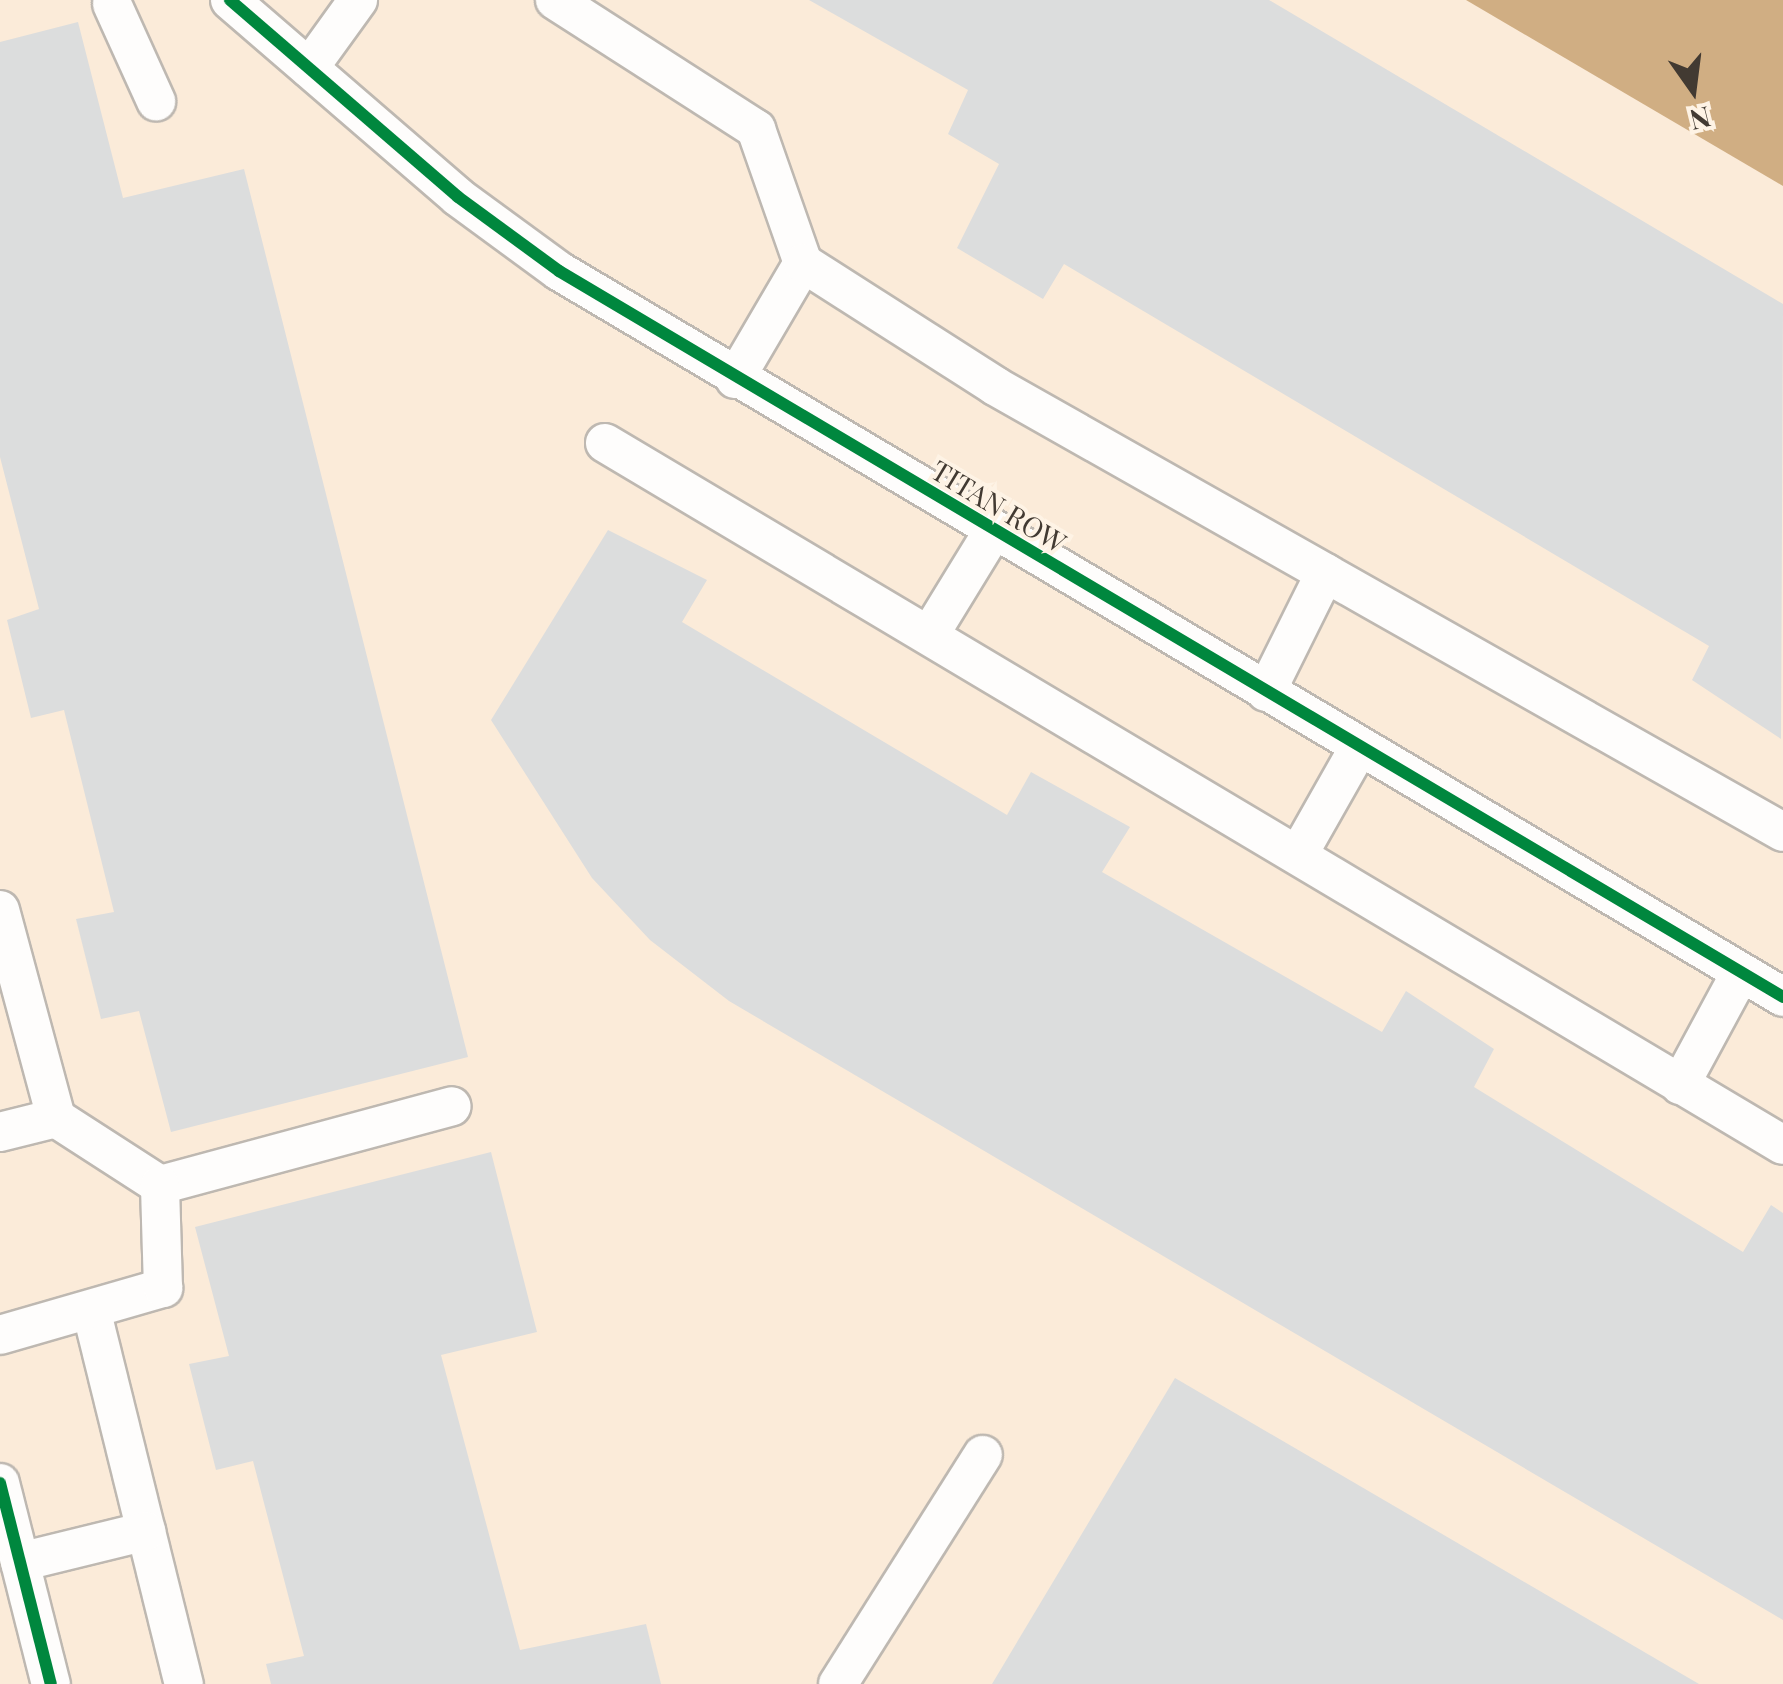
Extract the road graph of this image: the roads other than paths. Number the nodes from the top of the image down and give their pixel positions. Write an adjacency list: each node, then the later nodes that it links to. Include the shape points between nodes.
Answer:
1 (230, 0): 5 (street, TITAN ROW)
2 (358, 0): 5 (street)
3 (555, 0): 7 (street, via 756,129)
4 (108, 1): 6 (street)
5 (309, 68): 8 (street, TITAN ROW, via 458,197 558,272)
6 (156, 101)
7 (803, 262): 8 (street); 11 (street, via 995,386)
8 (735, 379): 10 (street, TITAN ROW)
9 (606, 443): 12 (street)
10 (992, 531): 12 (street); 13 (street, TITAN ROW)
11 (1326, 573): 13 (street); 15 (street)
12 (930, 634): 16 (street)
13 (1266, 692): 14 (street, TITAN ROW)
14 (1358, 746): 16 (street); 18 (street, TITAN ROW)
15 (1783, 832)
16 (1298, 855): 20 (street)
17 (0, 910): 22 (street)
18 (1741, 972): 19 (street, TITAN ROW); 20 (street)
19 (1783, 996)
20 (1680, 1085): 24 (street)
21 (452, 1106): 25 (street)
22 (56, 1118): 23 (street); 25 (street)
23 (0, 1132)
24 (1783, 1145)
25 (160, 1185): 26 (street, via 163,1288)
26 (92, 1313): 27 (street); 30 (street)
27 (0, 1336)
28 (983, 1455): 34 (street)
29 (0, 1483): 31 (street)
30 (146, 1531): 31 (street); 33 (street)
31 (20, 1562): 32 (street)
32 (51, 1684)
33 (184, 1684)
34 (838, 1684)

